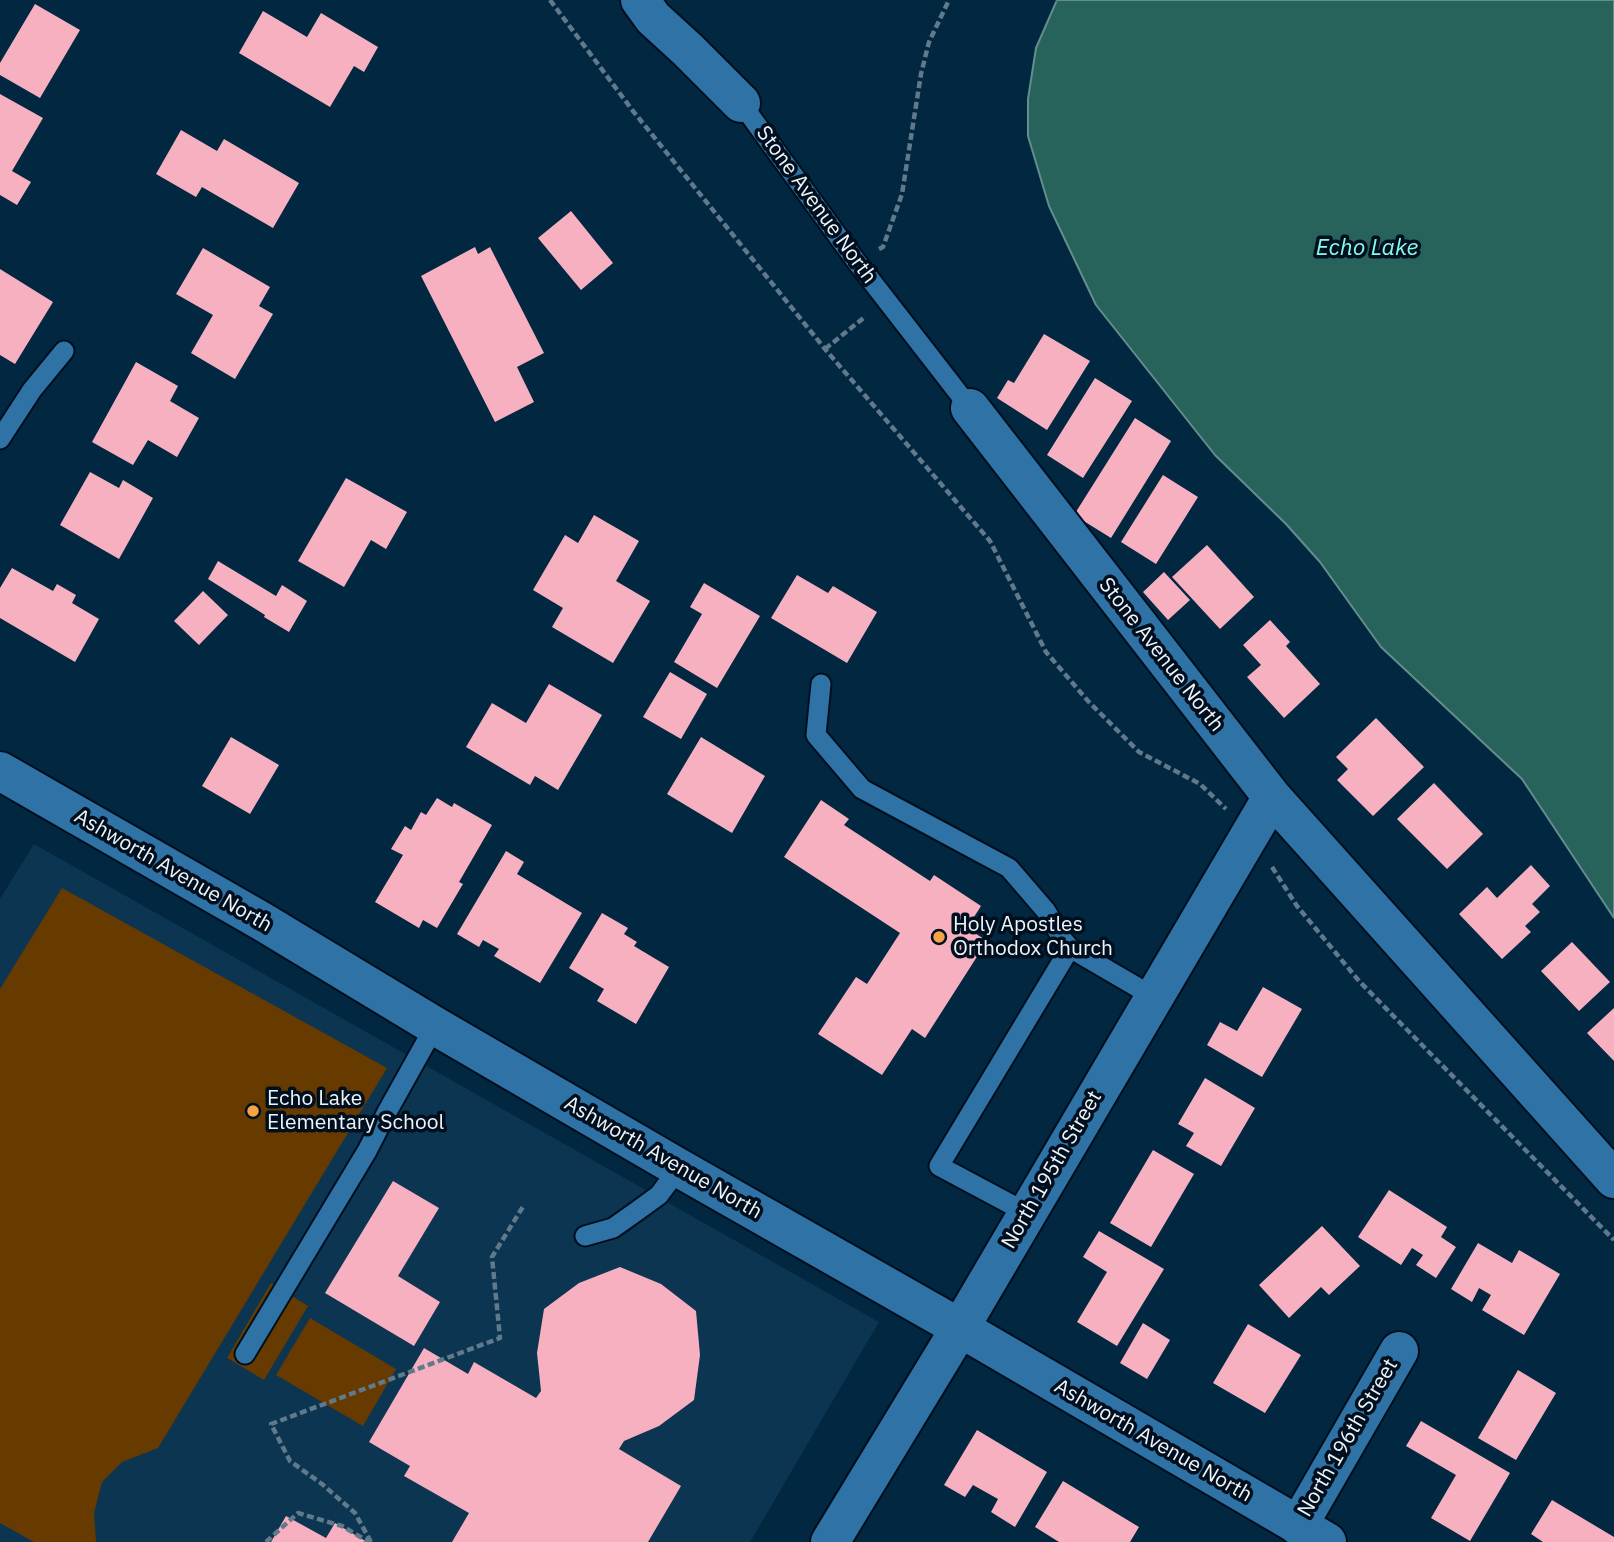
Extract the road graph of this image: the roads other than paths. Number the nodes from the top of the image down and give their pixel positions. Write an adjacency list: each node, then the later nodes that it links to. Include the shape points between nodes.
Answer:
1 (640, 0): 2 (street)
2 (741, 103): 4 (lane, Stone Avenue North)
3 (64, 351): 5 (lane)
4 (970, 408): 8 (street, Stone Avenue North)
5 (0, 439)
6 (821, 684): 9 (lane, via 816,735 862,789 1009,867)
7 (0, 771): 11 (street, Ashworth Avenue North)
8 (1272, 797): 10 (street, North 195th Street); 13 (street, Stone Avenue North)
9 (1070, 948): 10 (lane); 14 (lane, via 939,1166)
10 (1154, 997): 14 (street, North 195th Street)
11 (435, 1026): 12 (street, Ashworth Avenue North); 18 (lane, via 367,1151)
12 (679, 1168): 15 (lane, via 648,1203 612,1228); 16 (street, Ashworth Avenue North)
13 (1614, 1179)
14 (1027, 1213): 16 (street, North 195th Street)
15 (585, 1236)
16 (960, 1328): 19 (street, Ashworth Avenue North); 20 (street, North 195th Street)
17 (1399, 1351): 19 (street, North 196th Street)
18 (245, 1354)
19 (1312, 1534)
20 (831, 1542)

